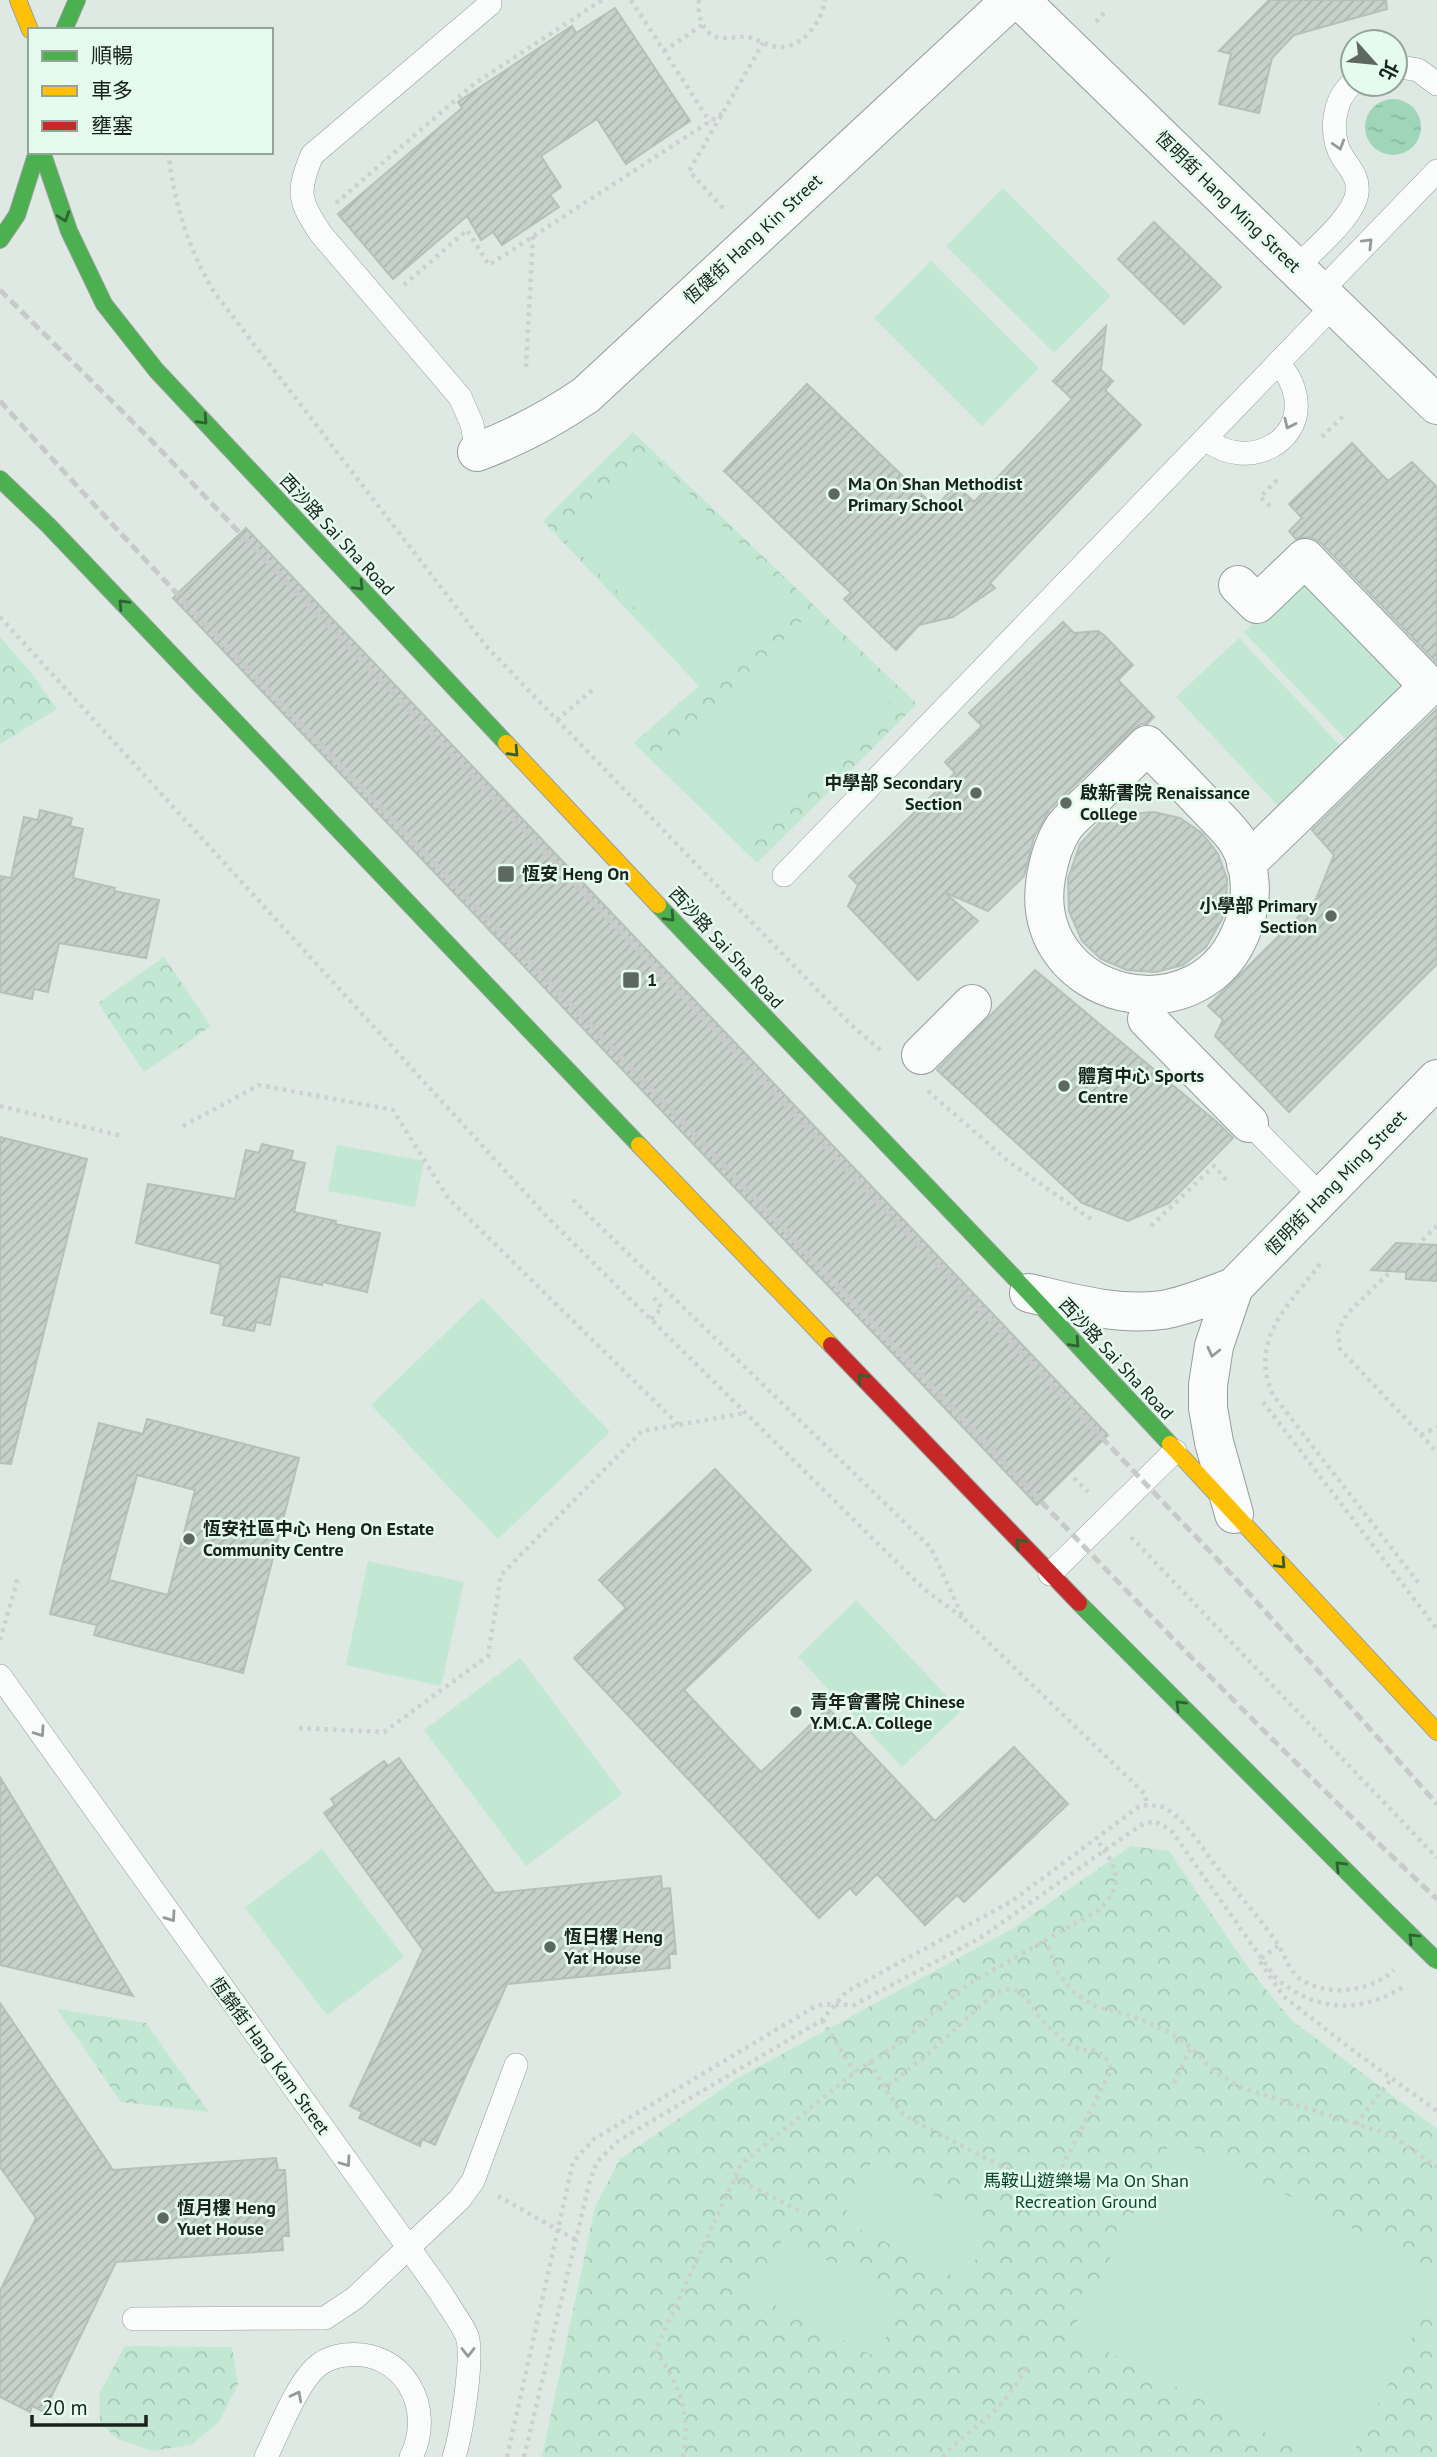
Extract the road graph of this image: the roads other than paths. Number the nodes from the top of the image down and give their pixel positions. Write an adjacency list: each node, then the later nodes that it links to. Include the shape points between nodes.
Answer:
1 (18, 0): 6 (main road)
2 (77, 0): 7 (main road)
3 (1011, 0): 19 (street, 恆健街 Hang Kin Street, via 586,395 528,432)
4 (1020, 0): 15 (street, 恆明街 Hang Ming Street)
5 (490, 4): 19 (lane, via 312,155 301,182 305,211 321,234 460,397)
6 (29, 28)
7 (65, 28)
8 (1409, 68): 9 (lane)
9 (1437, 84)
10 (1342, 98): 15 (lane, one-way to 15, via 1334,121 1336,140 1356,179 1357,192)
11 (39, 154): 14 (main road, via 18,215)
12 (41, 154): 31 (main road, 西沙路 Sai Sha Road, one-way to 31, via 69,231 104,303 156,370)
13 (1437, 171): 15 (lane, one-way to 13)
14 (0, 240)
15 (1317, 289): 16 (lane); 17 (street, 恆明街 Hang Ming Street)
16 (1278, 363): 18 (lane); 18 (lane, one-way to 18, via 1295,392 1292,424 1283,437 1271,447 1245,455 1218,449)
17 (1437, 405)
18 (1207, 440): 23 (lane)
19 (477, 452)
20 (0, 479): 34 (main road, one-way to 20)
21 (1238, 585): 22 (street, via 1257,604 1305,558 1429,687)
22 (1246, 864): 22 (street, via 1249,909 1238,941 1218,968 1190,987 1157,996 1123,994 1093,981 1061,951 1045,912 1049,858 1065,826 1147,746 1231,834)
23 (784, 875)
24 (972, 1004): 26 (street)
25 (1147, 1019): 28 (street)
26 (913, 1068)
27 (1437, 1079): 29 (street, 恆明街 Hang Ming Street)
28 (1250, 1123): 29 (lane)
29 (1322, 1198): 30 (street, 恆明街 Hang Ming Street)
30 (1234, 1287): 31 (street, 恆明街 Hang Ming Street, via 1163,1310 1135,1311 1096,1308); 33 (street, 恆明街 Hang Ming Street, one-way to 33, via 1214,1346 1208,1385 1214,1442)
31 (1029, 1293): 32 (main road, 西沙路 Sai Sha Road, one-way to 32)
32 (1175, 1451): 33 (main road, 西沙路 Sai Sha Road); 34 (lane)
33 (1234, 1514): 36 (main road, 西沙路 Sai Sha Road, one-way to 36)
34 (1049, 1574): 37 (main road, one-way to 34, bridge)
35 (0, 1676): 39 (lane, 恆錦街 Hang Kam Street, one-way to 39)
36 (1437, 1732)
37 (1437, 1962)
38 (516, 2065): 39 (lane, via 473,2182)
39 (408, 2248): 40 (lane, via 355,2298 325,2318); 43 (lane, 恆錦街 Hang Kam Street, one-way to 43, via 468,2338 464,2416)
40 (134, 2319)
41 (266, 2457): 42 (lane, one-way to 42, via 308,2375 320,2363 356,2354 390,2364 412,2390 421,2425)
42 (411, 2457)
43 (454, 2457)

